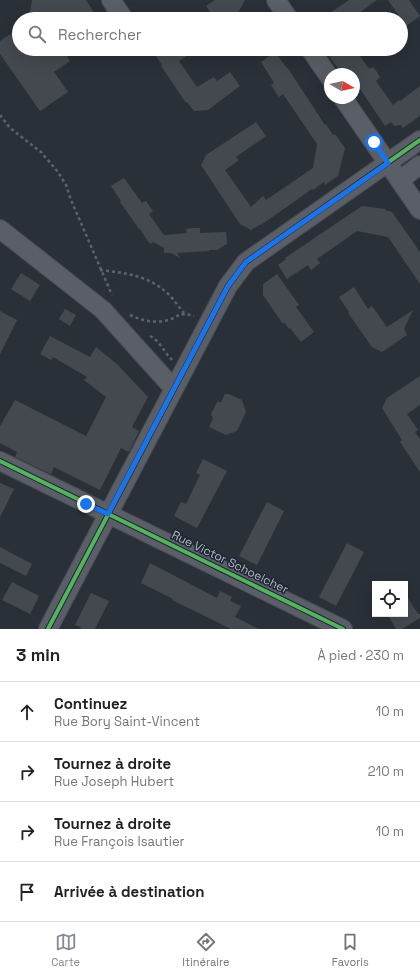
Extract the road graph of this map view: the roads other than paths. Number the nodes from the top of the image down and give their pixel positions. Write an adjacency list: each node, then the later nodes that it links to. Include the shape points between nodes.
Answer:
1 (111, 0): 3 (street)
2 (276, 0): 4 (street)
3 (119, 12)
4 (284, 12)
5 (315, 56): 6 (street)
6 (324, 69)
7 (348, 104): 9 (street)
8 (420, 140): 9 (street)
9 (388, 163): 11 (street); 14 (street, via 246,262 228,286)
10 (420, 165): 11 (street)
11 (400, 180): 12 (street)
12 (420, 210)
13 (0, 230): 14 (street, via 103,310)
14 (174, 389): 16 (street)
15 (0, 461): 16 (street, Rue Victor Schoelcher)
16 (108, 514): 17 (street); 18 (street, Rue Victor Schoelcher)
17 (48, 629)
18 (343, 629)

